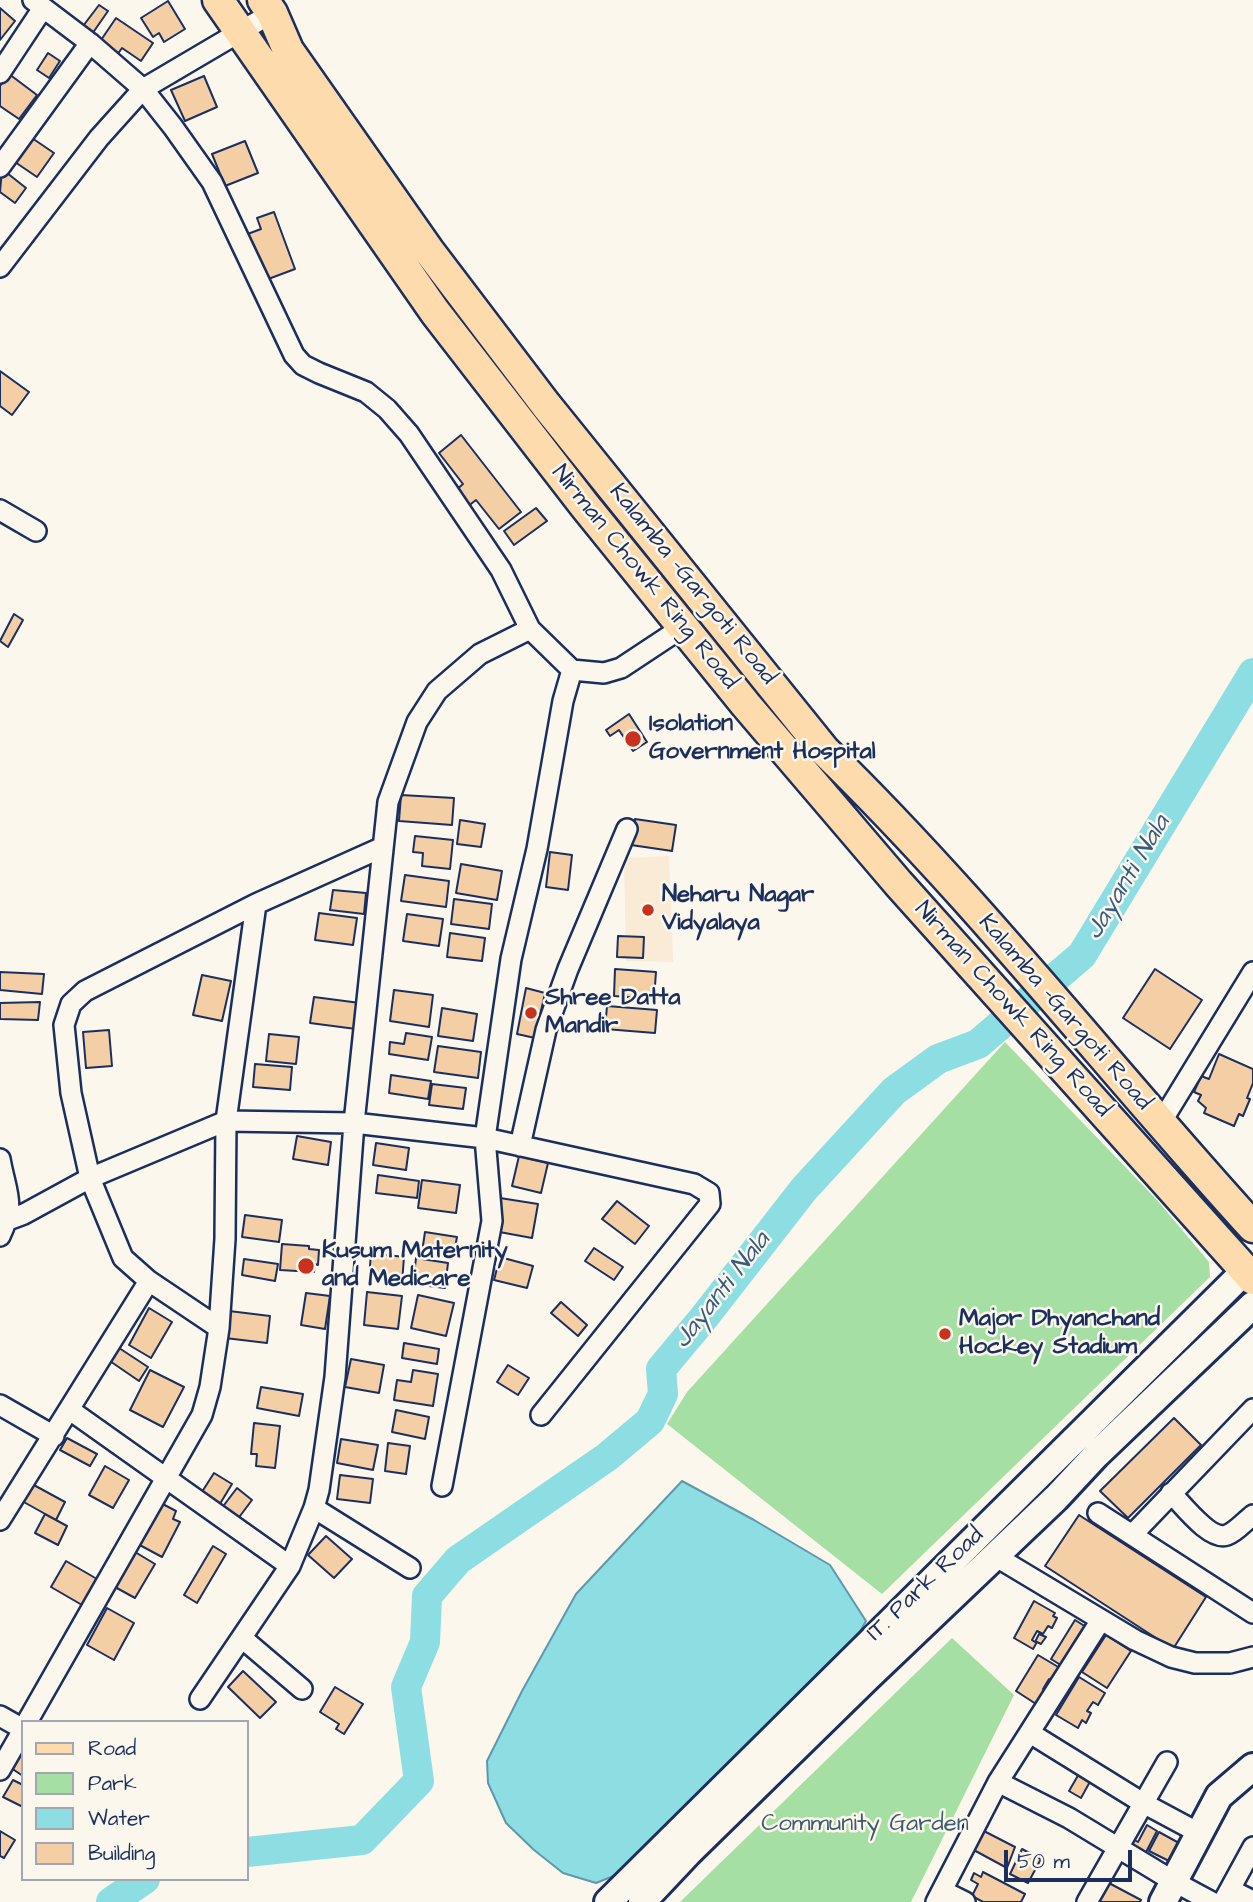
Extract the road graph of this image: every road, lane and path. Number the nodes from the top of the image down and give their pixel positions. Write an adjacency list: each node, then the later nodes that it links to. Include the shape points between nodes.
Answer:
1 (218, 0): 4 (main road, Nirman Chowk Ring Road)
2 (38, 4): 5 (street); 6 (street)
3 (268, 6): 4 (street); 21 (main road, Kalamba -Gargoti Road, via 288,50 429,251 547,405 824,750 874,799)
4 (241, 32): 7 (street); 12 (main road, Nirman Chowk Ring Road, via 435,312)
5 (90, 43): 7 (street); 8 (street)
6 (0, 73)
7 (143, 89): 9 (street); 13 (street, via 212,182 294,355 303,365 366,392 409,434 501,570)
8 (0, 167)
9 (1, 263)
10 (0, 510): 11 (street)
11 (36, 531)
12 (683, 627): 14 (street, via 621,668 604,673); 28 (main road, Nirman Chowk Ring Road, via 898,883)
13 (530, 629): 14 (street); 16 (street, via 480,654 437,691 417,722 388,802)
14 (572, 670): 22 (street, via 511,959)
15 (627, 829): 23 (street, via 546,1030)
16 (383, 847): 17 (street); 20 (street)
17 (256, 904): 19 (street); 25 (street, via 85,991 71,1004 64,1025 71,1093)
18 (1250, 983): 21 (street)
19 (226, 1121): 20 (street); 25 (street); 31 (street)
20 (354, 1123): 22 (street); 40 (street, via 335,1377)
21 (1160, 1124): 26 (main road, Kalamba -Gargoti Road)
22 (485, 1138): 23 (street); 38 (street, via 492,1221)
23 (520, 1146): 35 (street, via 694,1184 709,1193 709,1204)
24 (0, 1161): 27 (street, via 10,1203)
25 (90, 1178): 27 (street); 29 (street, via 123,1258)
26 (1253, 1227)
27 (4, 1228)
28 (1250, 1275): 71 (main road, IT. Park Road)
29 (149, 1281): 31 (street); 34 (street)
30 (1253, 1305): 45 (main road, IT. Park Road)
31 (219, 1328): 37 (street, via 202,1415)
32 (0, 1405): 36 (street)
33 (1253, 1409): 39 (street)
34 (70, 1410): 36 (street); 37 (street)
35 (541, 1415)
36 (54, 1436): 43 (street)
37 (166, 1479): 46 (street); 55 (street)
38 (442, 1486)
39 (1171, 1493): 42 (street, via 1208,1531 1219,1536 1229,1535); 44 (street)
40 (314, 1508): 46 (street); 47 (street)
41 (1098, 1513): 44 (street)
42 (1253, 1514)
43 (0, 1520)
44 (1132, 1535): 48 (street)
45 (995, 1556): 49 (street); 72 (main road, IT. Park Road)
46 (290, 1566): 50 (street)
47 (410, 1568)
48 (1253, 1612)
49 (1101, 1620): 51 (street, via 1171,1657 1195,1663 1230,1663); 58 (street)
50 (242, 1638): 52 (street); 53 (street)
51 (1253, 1657)
52 (302, 1689)
53 (200, 1699)
54 (0, 1716): 56 (street)
55 (28, 1720)
56 (21, 1729)
57 (21, 1733): 61 (street)
58 (1030, 1733): 62 (street); 63 (street)
59 (1167, 1762): 63 (street)
60 (1253, 1767): 64 (main road, via 1219,1796)
61 (0, 1770)
62 (998, 1782): 66 (street); 68 (street)
63 (1143, 1803): 64 (street); 66 (street)
64 (1199, 1833): 67 (main road)
65 (1253, 1847): 69 (street)
66 (1117, 1848): 67 (street); 74 (street)
67 (1168, 1892): 75 (street)
68 (940, 1896): 73 (street)
69 (1227, 1896): 70 (street)
70 (1253, 1901)
71 (608, 1902)
72 (642, 1902)
73 (965, 1902)
74 (1087, 1902)
75 (1212, 1902)

